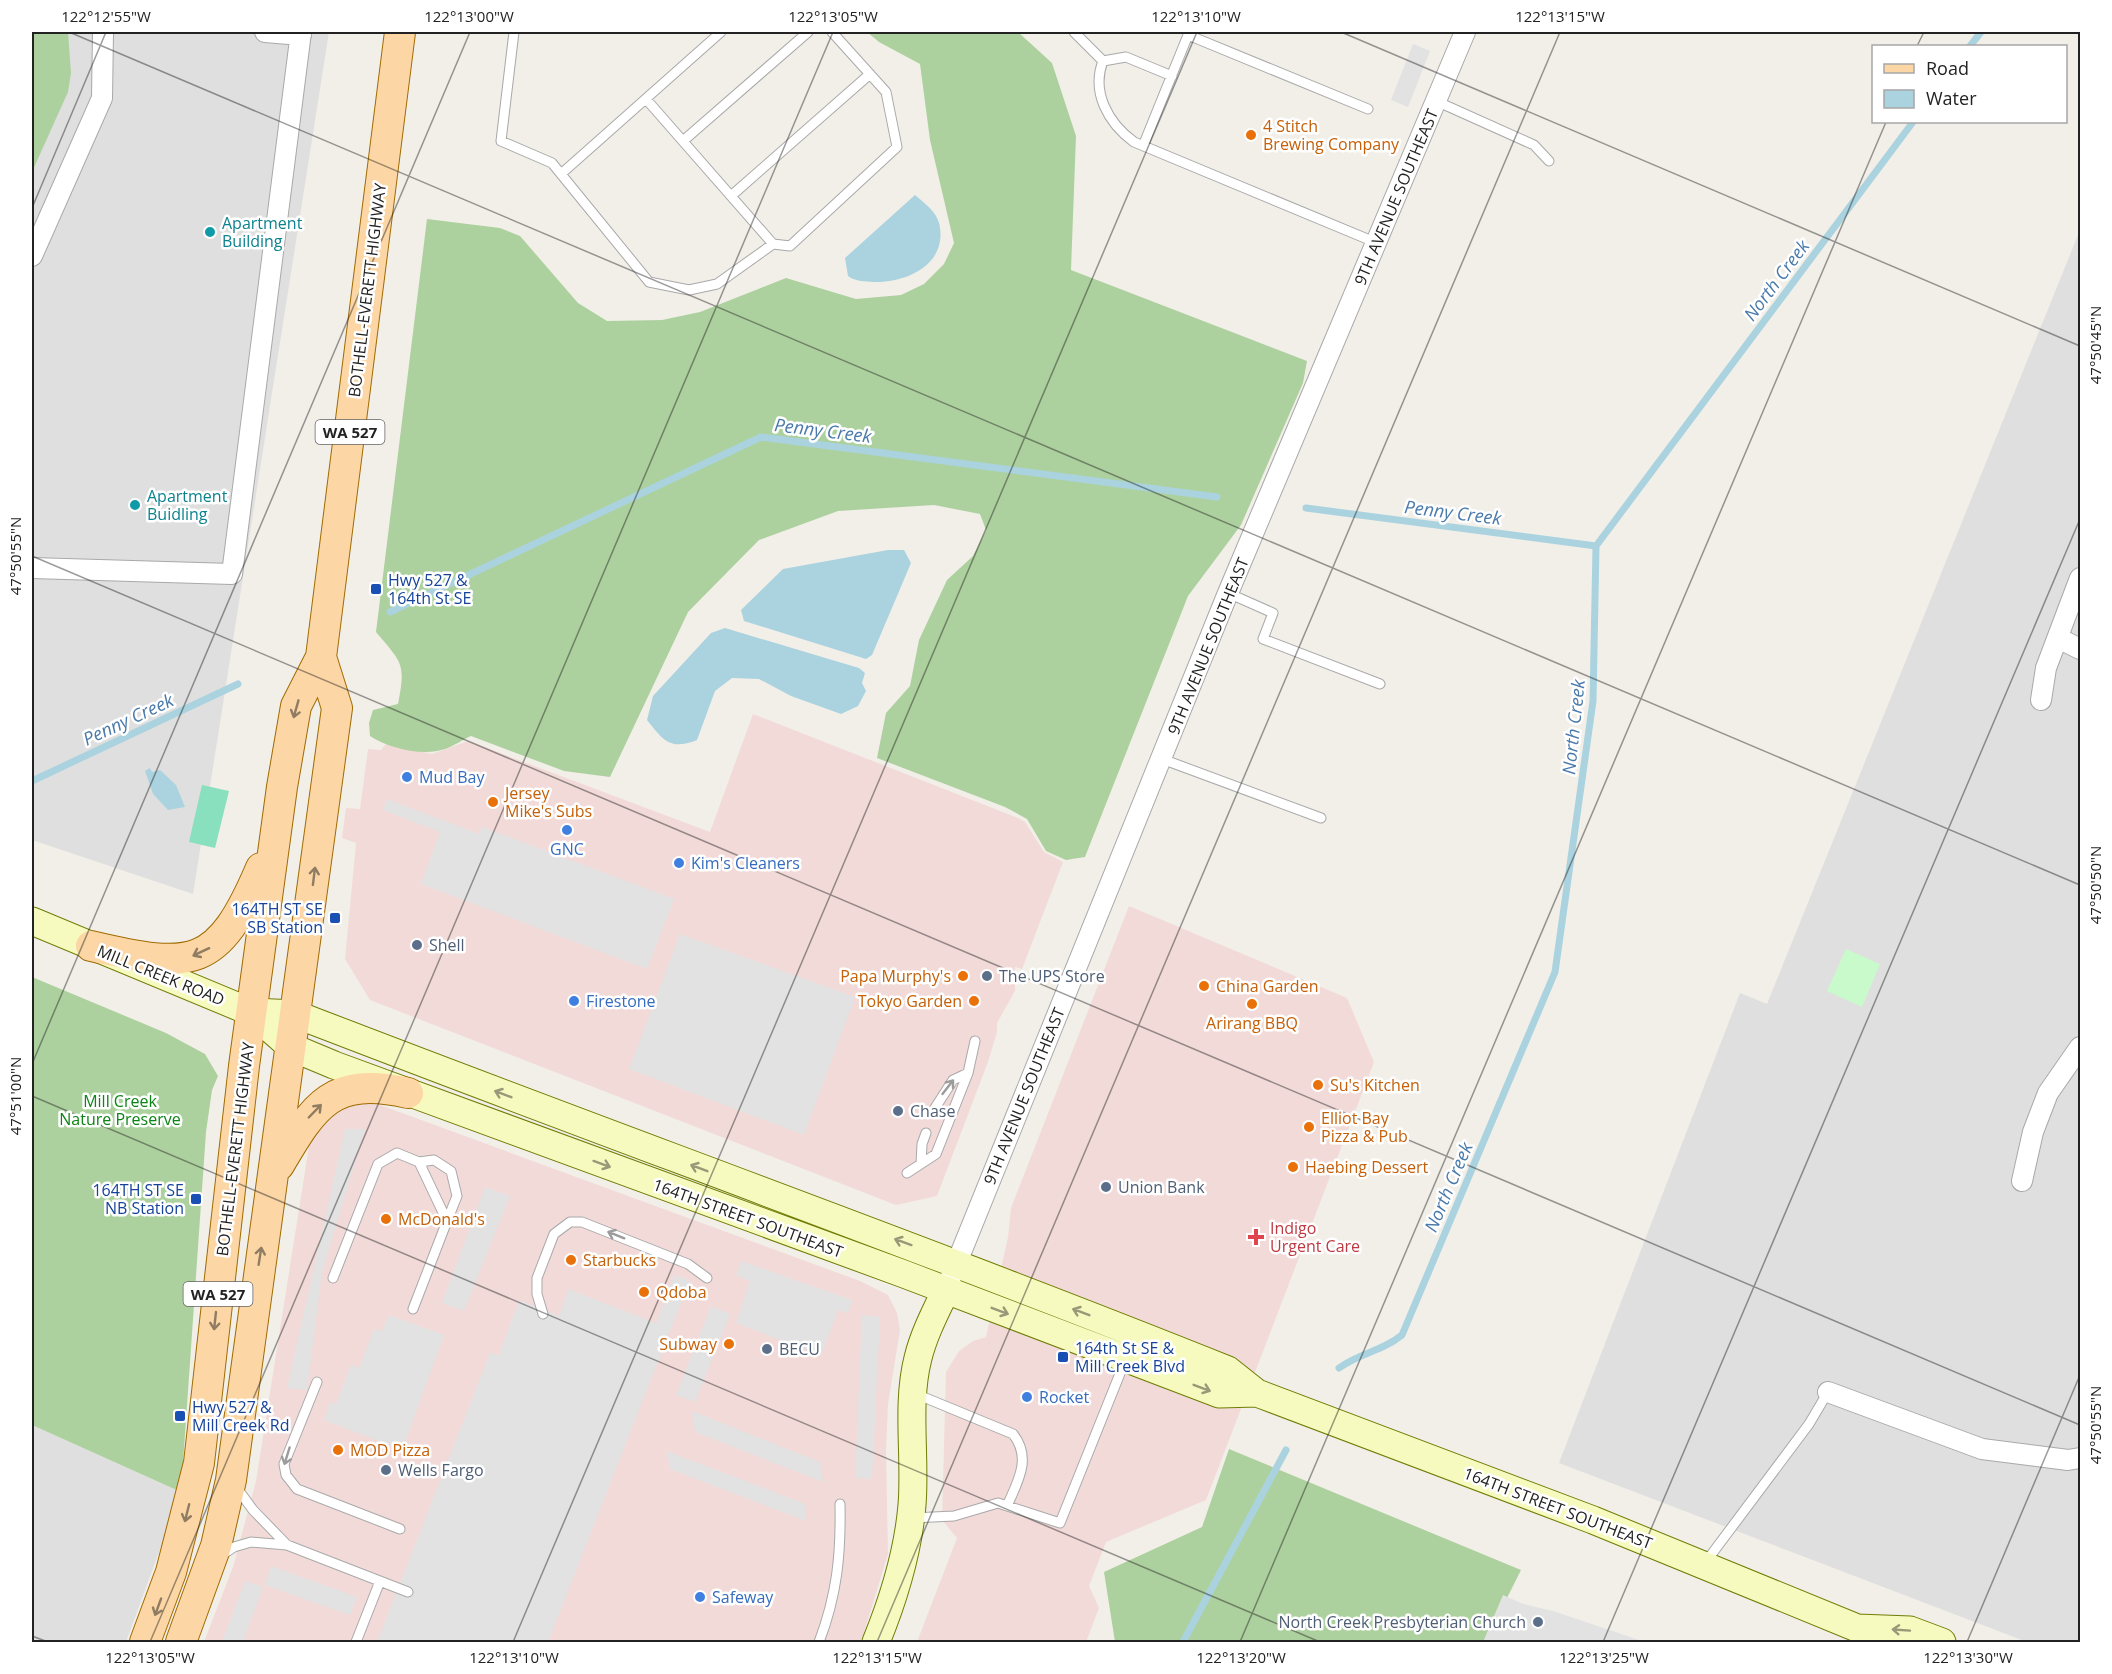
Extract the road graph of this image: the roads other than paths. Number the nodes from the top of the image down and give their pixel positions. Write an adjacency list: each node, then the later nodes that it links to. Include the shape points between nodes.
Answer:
1 (103, 32): 24 (street, via 102,98)
2 (265, 32): 10 (street)
3 (400, 32): 30 (main road, BOTHELL-EVERETT HIGHWAY / WA 527)
4 (514, 32): 20 (lane, via 501,141 552,162)
5 (721, 32): 14 (lane)
6 (808, 32): 17 (lane)
7 (832, 32): 12 (lane)
8 (1074, 32): 11 (lane)
9 (1465, 32): 15 (street, 9TH AVENUE SOUTHEAST)
10 (301, 33): 25 (street, via 232,574)
11 (1103, 61): 13 (lane, via 1126,57); 18 (lane, via 1098,82 1110,122)
12 (870, 74): 21 (lane); 23 (lane, via 886,92 897,147 790,246)
13 (1172, 76): 16 (lane, via 1188,35); 18 (lane)
14 (646, 99): 17 (lane); 20 (lane)
15 (1436, 101): 19 (lane, via 1534,145); 22 (street, 9TH AVENUE SOUTHEAST)
16 (1368, 109)
17 (683, 141): 21 (lane)
18 (1143, 146): 22 (lane)
19 (1549, 161)
20 (561, 174): 23 (lane, via 649,282 689,290 717,284)
21 (731, 196): 23 (lane)
22 (1377, 243): 27 (street, 9TH AVENUE SOUTHEAST)
23 (773, 244)
24 (32, 256)
25 (32, 568)
26 (2080, 578): 28 (street)
27 (1228, 593): 31 (lane, via 1273,612 1263,639); 33 (street, 9TH AVENUE SOUTHEAST)
28 (2058, 638): 29 (street); 32 (street, via 2046,668)
29 (2080, 649)
30 (321, 657): 35 (main road, BOTHELL-EVERETT HIGHWAY / WA 527, one-way to 35, via 296,706); 39 (main road, BOTHELL-EVERETT HIGHWAY / WA 527, one-way to 30, via 337,708)
31 (1380, 684)
32 (2041, 700)
33 (1162, 759): 34 (lane); 53 (street, 9TH AVENUE SOUTHEAST)
34 (1321, 818)
35 (275, 834): 37 (main road, one-way to 37, via 252,889 230,930 216,946 189,958 167,960); 38 (main road, BOTHELL-EVERETT HIGHWAY / WA 527)
36 (32, 921): 37 (main road, MILL CREEK ROAD)
37 (91, 946): 38 (main road, MILL CREEK ROAD)
38 (251, 1012): 39 (main road, MILL CREEK ROAD); 41 (main road, 164TH STREET SOUTHEAST); 76 (main road, BOTHELL-EVERETT HIGHWAY / WA 527, one-way to 76, via 199,1463 171,1572)
39 (295, 1014): 41 (main road, BOTHELL-EVERETT HIGHWAY / WA 527); 53 (main road, 164TH STREET SOUTHEAST, one-way to 39)
40 (975, 1041): 43 (lane)
41 (291, 1047): 44 (main road, 164TH STREET SOUTHEAST); 50 (main road, BOTHELL-EVERETT HIGHWAY / WA 527)
42 (2080, 1047): 51 (street, via 2048,1093 2033,1132)
43 (968, 1073): 45 (lane, one-way to 43, via 953,1080); 48 (lane, via 936,1154)
44 (408, 1093): 50 (main road, one-way to 44, via 305,1122 324,1102 357,1088 381,1087); 56 (main road, 164TH STREET SOUTHEAST, one-way to 56)
45 (935, 1108)
46 (926, 1132): 48 (lane)
47 (420, 1162): 52 (lane); 52 (lane, via 434,1160 452,1171 457,1196); 54 (lane, via 397,1153 378,1164)
48 (921, 1164): 49 (lane)
49 (907, 1173)
50 (272, 1178): 65 (main road, BOTHELL-EVERETT HIGHWAY / WA 527, one-way to 50)
51 (2022, 1181)
52 (447, 1221): 57 (lane)
53 (958, 1263): 56 (street, 9TH AVENUE SOUTHEAST); 62 (main road, 164TH STREET SOUTHEAST, one-way to 53, via 1228,1370)
54 (333, 1278)
55 (707, 1278): 58 (lane, one-way to 58, via 688,1264 582,1222 570,1222 554,1234 537,1278)
56 (945, 1290): 59 (main road, 164TH STREET SOUTHEAST, one-way to 59); 63 (main road, via 924,1336)
57 (413, 1309)
58 (543, 1314)
59 (1126, 1359): 62 (main road, 164TH STREET SOUTHEAST, one-way to 62, via 1219,1394); 67 (lane, via 1060,1524)
60 (317, 1382): 69 (lane, one-way to 69, via 284,1464 290,1483)
61 (1828, 1392): 64 (street, via 1982,1449 2068,1460); 71 (lane, via 1809,1425)
62 (1257, 1393): 71 (main road, 164TH STREET SOUTHEAST)
63 (914, 1394): 67 (lane, via 1013,1434 1021,1445 1022,1471); 68 (main road)
64 (2080, 1458)
65 (231, 1480): 70 (lane); 72 (main road, BOTHELL-EVERETT HIGHWAY / WA 527)
66 (840, 1504): 79 (lane, via 841,1554 830,1614)
67 (1007, 1506): 68 (lane, via 998,1503 954,1516)
68 (911, 1518): 80 (main road, via 903,1561)
69 (400, 1529)
70 (286, 1545): 72 (lane, via 270,1541 234,1546); 73 (lane)
71 (1704, 1565): 75 (main road, 164TH STREET SOUTHEAST)
72 (206, 1577): 77 (main road, BOTHELL-EVERETT HIGHWAY / WA 527)
73 (380, 1581): 74 (lane); 78 (lane)
74 (408, 1592)
75 (1866, 1635): 81 (main road, 164TH STREET SOUTHEAST, one-way to 75, via 1910,1630)
76 (145, 1642)
77 (182, 1642)
78 (356, 1642)
79 (819, 1642)
80 (876, 1642)
81 (1942, 1642)

